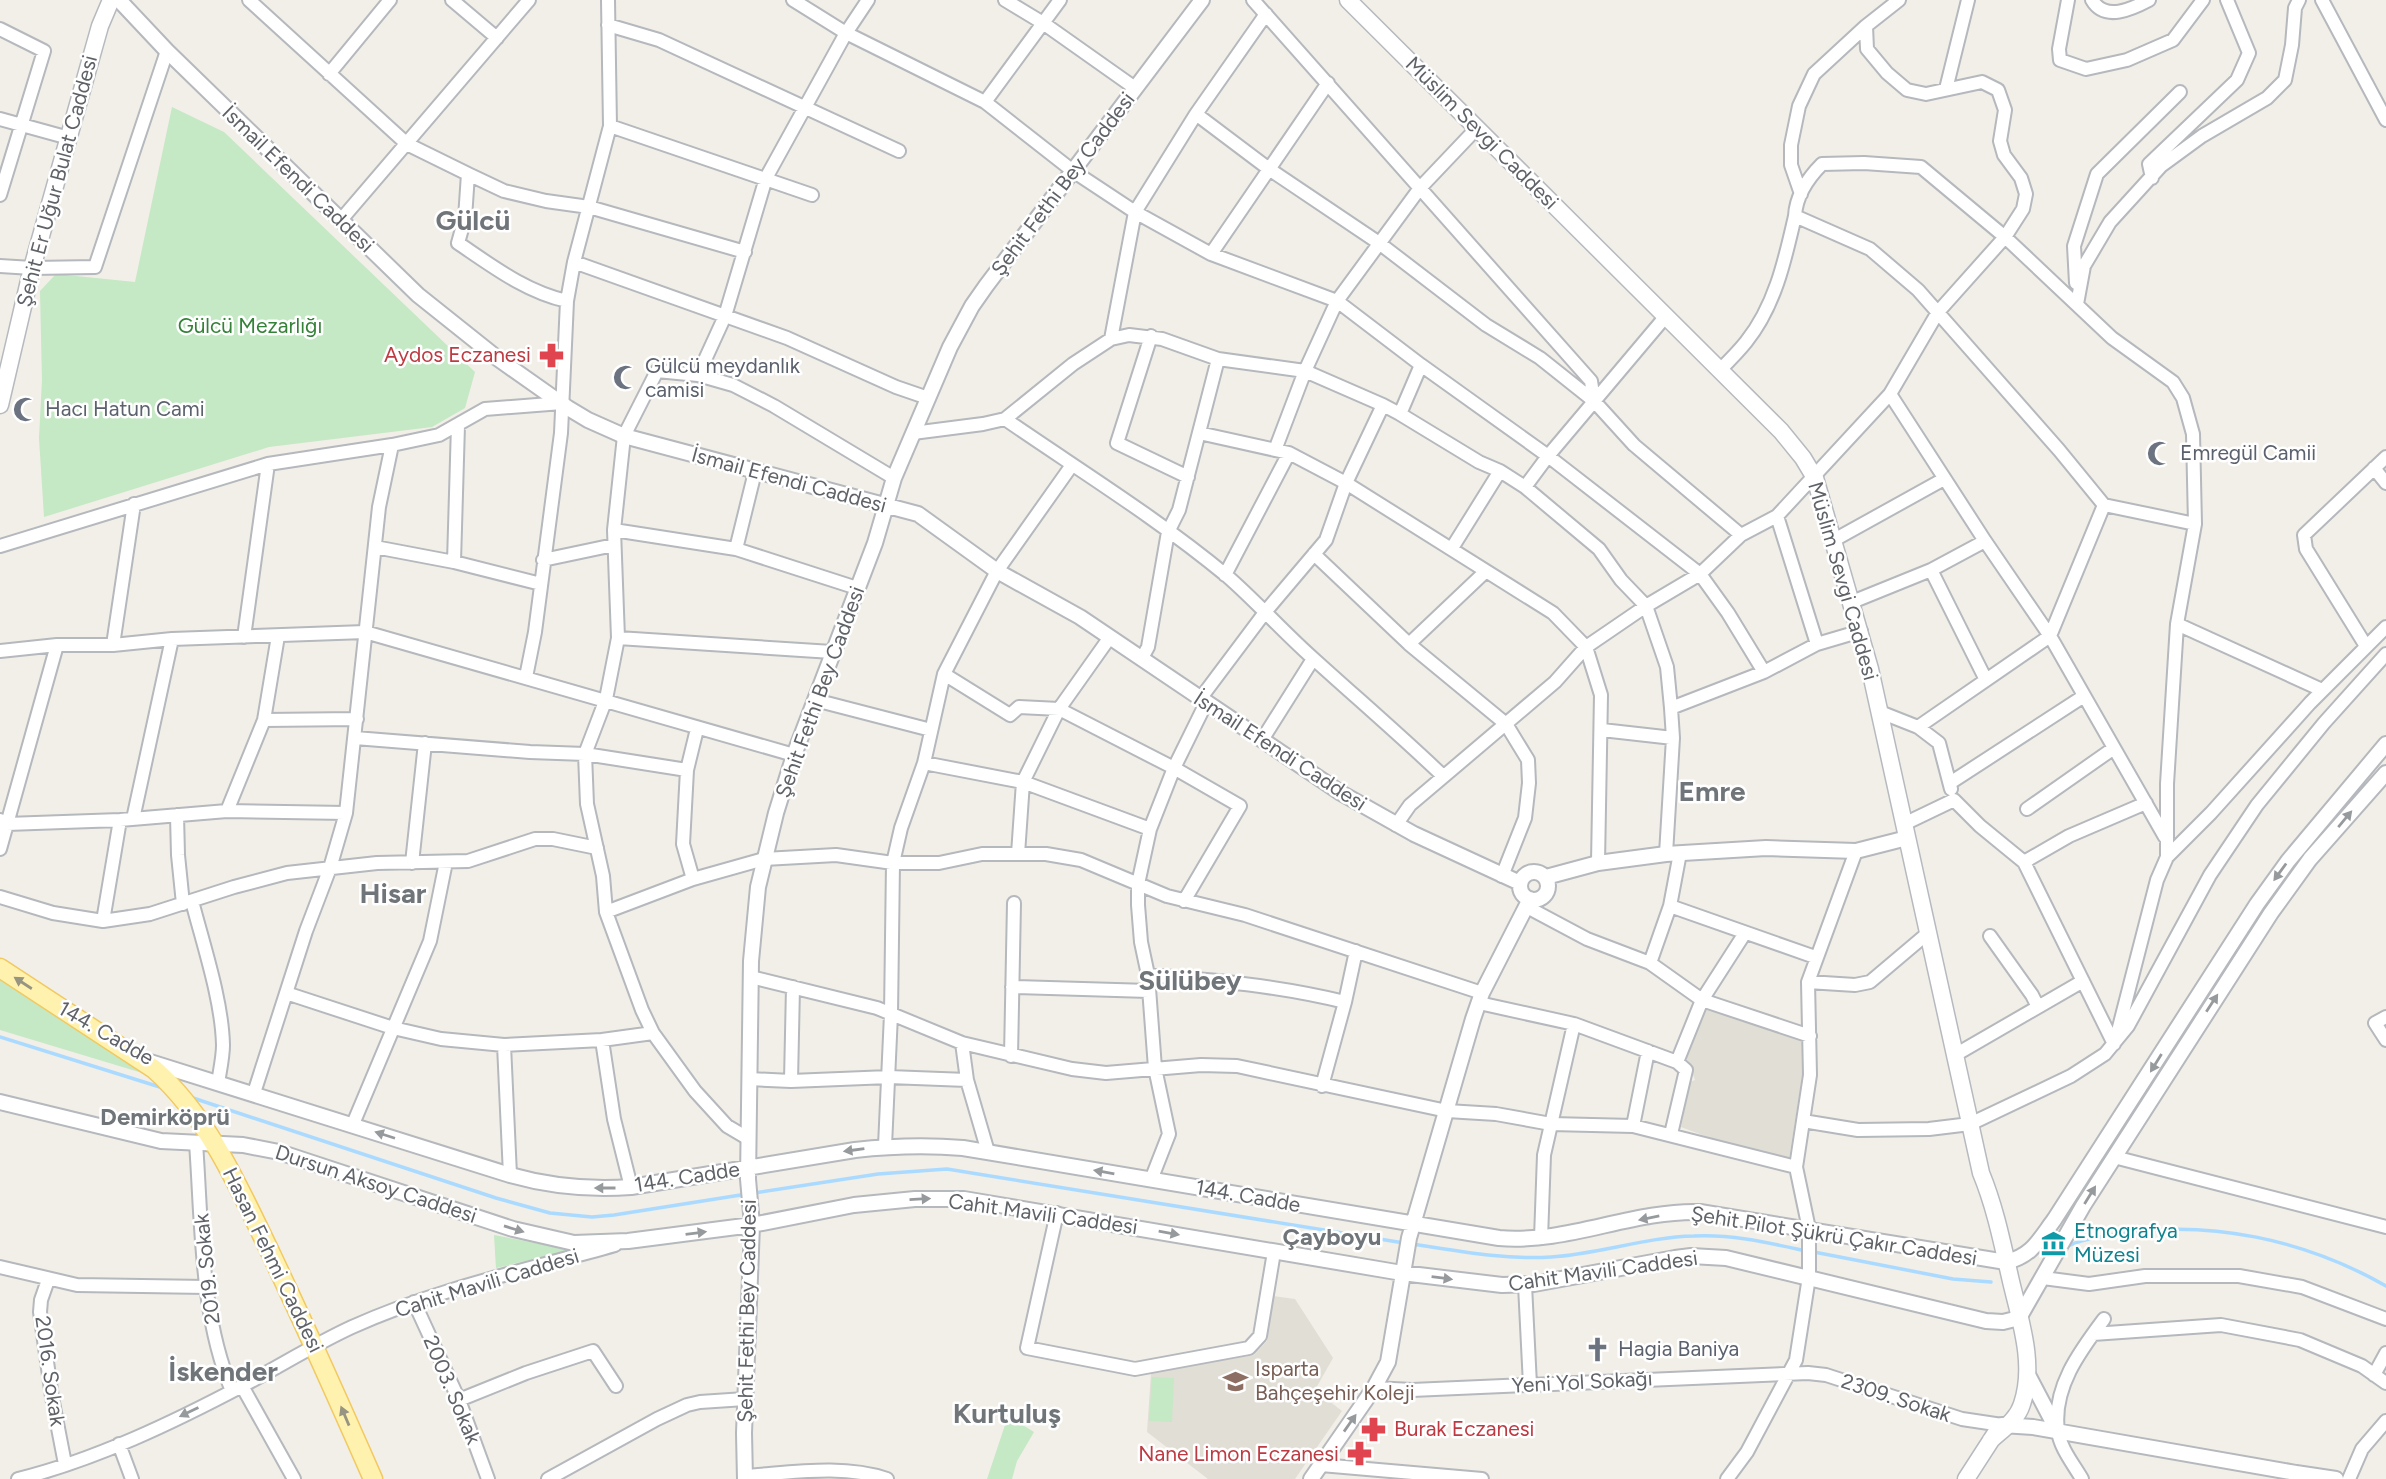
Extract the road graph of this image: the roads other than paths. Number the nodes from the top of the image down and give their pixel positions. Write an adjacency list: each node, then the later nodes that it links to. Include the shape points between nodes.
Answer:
1 (112, 0): 30 (street, İsmail Efendi Caddesi); 44 (main road, Şehit Er Uğur Bulat Caddesi, via 100,26)
2 (390, 0): 31 (street)
3 (452, 0): 29 (street)
4 (529, 0): 29 (street)
5 (608, 0): 25 (street)
6 (793, 0): 28 (street)
7 (868, 0): 28 (street)
8 (1005, 0): 24 (street)
9 (1060, 0): 24 (street)
10 (1202, 0): 33 (street, Şehit Fethi Bey Caddesi)
11 (1252, 0): 23 (street)
12 (1348, 0): 43 (main road, Müslim Sevgi Caddesi)
13 (1899, 0): 26 (street)
14 (1968, 0): 34 (street)
15 (2068, 0): 18 (street, via 2060,60 2086,69 2127,60 2173,40)
16 (2092, 0): 17 (street, via 2100,9 2116,13)
17 (2149, 0)
18 (2203, 0)
19 (2227, 0): 51 (street, via 2249,53 2237,80 2150,164)
20 (2322, 0): 40 (street)
21 (252, 1): 31 (street)
22 (2295, 3): 51 (street, via 2285,80 2267,98 2161,166)
23 (1266, 14): 32 (street); 38 (street)
24 (1043, 23): 33 (street); 36 (street)
25 (608, 25): 37 (street, via 659,40); 42 (street)
26 (1866, 26): 34 (street, via 1867,49 1907,90 1926,94); 53 (street, via 1814,74 1800,106 1791,165)
27 (0, 29): 41 (street, via 44,51)
28 (846, 33): 36 (street); 37 (street)
29 (497, 38): 45 (street)
30 (167, 51): 59 (street, İsmail Efendi Caddesi); 66 (street, via 94,267)
31 (329, 74): 45 (street)
32 (1328, 83): 47 (street); 52 (street)
33 (1135, 88): 48 (street, Şehit Fethi Bey Caddesi)
34 (1946, 89): 60 (street, via 1982,82 1998,90 2005,110 2000,141 2026,194 2023,209)
35 (2180, 92): 69 (street, via 2097,174 2074,246)
36 (985, 102): 48 (street)
37 (804, 109): 46 (street); 50 (street)
38 (1196, 114): 47 (street); 57 (street)
39 (0, 119): 41 (street)
40 (2386, 120)
41 (20, 125): 44 (street); 54 (street)
42 (610, 127): 50 (street); 56 (street)
43 (1477, 128): 52 (street); 72 (main road, Müslim Sevgi Caddesi)
44 (68, 138): 66 (main road, Şehit Er Uğur Bulat Caddesi)
45 (407, 144): 49 (street); 59 (street)
46 (899, 151)
47 (1269, 169): 61 (street); 63 (street)
48 (1073, 171): 57 (street); 82 (street, Şehit Fethi Bey Caddesi, via 972,306)
49 (468, 174): 56 (street, via 504,191); 68 (street, via 458,243 543,296)
50 (766, 178): 55 (street); 62 (street)
51 (2152, 178): 69 (street, via 2110,222 2084,266)
52 (1420, 188): 61 (street); 83 (street, via 1591,380)
53 (1801, 194): 58 (street); 60 (street, via 1810,175 1822,164 1921,167)
54 (0, 195)
55 (812, 195)
56 (589, 206): 62 (street); 64 (street)
57 (1135, 212): 63 (street); 74 (street)
58 (1795, 216): 70 (street, via 1870,248); 78 (street, via 1768,309)
59 (340, 221): 84 (street, İsmail Efendi Caddesi, via 451,324)
60 (2005, 237): 69 (street); 70 (street)
61 (1379, 243): 67 (street); 83 (street)
62 (745, 252): 71 (street)
63 (1211, 254): 67 (street)
64 (574, 262): 68 (street); 71 (street)
65 (0, 266): 66 (street)
66 (32, 268): 79 (main road, Şehit Er Uğur Bulat Caddesi)
67 (1337, 300): 76 (street); 77 (street)
68 (567, 301): 84 (street)
69 (2077, 304): 114 (street, via 2112,338 2172,382 2183,398 2193,434)
70 (1938, 312): 81 (street); 112 (street)
71 (726, 316): 80 (street); 82 (street)
72 (1666, 316): 78 (main road, Müslim Sevgi Caddesi); 83 (street)
73 (1151, 337): 74 (street, via 1129,335); 75 (street); 103 (street, via 1117,443)
74 (1111, 340): 88 (street)
75 (1218, 359): 77 (street); 91 (street)
76 (1421, 365): 87 (street); 96 (street)
77 (1305, 370): 86 (street); 94 (street)
78 (1720, 370): 105 (main road, Müslim Sevgi Caddesi, via 1793,444)
79 (4, 372): 85 (main road, Şehit Er Uğur Bulat Caddesi)
80 (698, 375): 92 (street, via 657,371); 104 (street, via 763,400)
81 (1891, 394): 105 (street); 106 (street)
82 (928, 398): 90 (street, Şehit Fethi Bey Caddesi)
83 (1594, 401): 96 (street); 117 (street, via 1634,445)
84 (562, 403): 89 (street, via 485,410); 92 (street, İsmail Efendi Caddesi); 126 (street)
85 (0, 404)
86 (1383, 405): 87 (street); 107 (street)
87 (1399, 414): 101 (street)
88 (1004, 419): 90 (street); 99 (street)
89 (458, 425): 93 (street, via 439,435); 127 (street)
90 (913, 433): 104 (street, Şehit Fethi Bey Caddesi)
91 (1199, 433): 94 (street); 103 (street)
92 (624, 436): 102 (street, İsmail Efendi Caddesi); 115 (street)
93 (391, 445): 98 (street); 122 (street)
94 (1275, 450): 95 (street)
95 (1289, 453): 107 (street); 132 (street)
96 (1548, 456): 109 (street); 131 (street)
97 (2386, 457): 100 (street)
98 (268, 464): 110 (street); 144 (street)
99 (1072, 465): 116 (street); 129 (street)
100 (2374, 468): 108 (street); 152 (street, via 2304,535 2306,549)
101 (1500, 471): 109 (street); 123 (street)
102 (755, 472): 111 (street, İsmail Efendi Caddesi); 124 (street)
103 (1188, 477): 116 (street)
104 (894, 478): 111 (street, Şehit Fethi Bey Caddesi)
105 (1815, 478): 113 (street); 118 (main road, Müslim Sevgi Caddesi)
106 (1944, 479): 118 (street); 119 (street)
107 (1346, 483): 123 (street); 125 (street, via 1326,540)
108 (2386, 483)
109 (1525, 487): 136 (street, via 1599,549)
110 (134, 504): 120 (street); 151 (street)
111 (888, 505): 129 (street, İsmail Efendi Caddesi, via 926,518); 134 (street, Şehit Fethi Bey Caddesi)
112 (2104, 505): 114 (street); 143 (street)
113 (1777, 516): 117 (street); 149 (street)
114 (2195, 524): 138 (street)
115 (614, 530): 121 (street); 124 (street)
116 (1168, 532): 132 (street); 157 (street)
117 (1741, 535): 131 (street)
118 (1834, 540): 135 (main road, Müslim Sevgi Caddesi)
119 (1985, 541): 128 (street); 143 (street)
120 (0, 545)
121 (614, 545): 126 (street); 146 (street)
122 (375, 547): 127 (street); 141 (street)
123 (1452, 548): 130 (street)
124 (736, 549): 134 (street)
125 (1314, 554): 137 (street); 148 (street)
126 (543, 560): 133 (street)
127 (454, 562): 133 (street)
128 (1931, 570): 135 (street); 162 (street)
129 (997, 571): 145 (street, İsmail Efendi Caddesi); 160 (street)
130 (1485, 572): 148 (street); 153 (street, via 1553,613)
131 (1700, 574): 136 (street); 159 (street)
132 (1225, 575): 137 (street)
133 (541, 584): 161 (street)
134 (857, 588): 155 (street, Şehit Fethi Bey Caddesi)
135 (1852, 602): 140 (main road, Müslim Sevgi Caddesi)
136 (1646, 606): 153 (street); 169 (street, via 1667,667)
137 (1266, 611): 158 (street); 167 (street)
138 (2177, 624): 163 (street); 204 (street, via 2166,784)
139 (2386, 627): 152 (street)
140 (1861, 631): 149 (street); 170 (main road, Müslim Sevgi Caddesi)
141 (365, 632): 142 (street); 161 (street); 171 (street)
142 (278, 636): 144 (street); 172 (street)
143 (2050, 636): 162 (street); 164 (street)
144 (244, 637): 147 (street)
145 (1110, 637): 157 (street, İsmail Efendi Caddesi); 168 (street)
146 (618, 638): 155 (street); 165 (street)
147 (172, 639): 151 (street); 199 (street)
148 (1409, 644): 173 (street)
149 (1817, 644): 159 (street)
150 (57, 645): 151 (street); 154 (street); 200 (street)
151 (113, 645)
152 (2366, 646): 163 (street)
153 (1586, 648): 173 (street); 177 (street, via 1601,695)
154 (0, 651)
155 (832, 652): 166 (street, Şehit Fethi Bey Caddesi)
156 (2386, 654): 259 (street, via 2258,805 2210,875 2128,1026)
157 (1142, 658): 167 (street, İsmail Efendi Caddesi)
158 (1314, 659): 180 (street); 190 (street)
159 (1764, 672): 169 (street)
160 (944, 674): 168 (street, via 1010,715 1019,707); 176 (street)
161 (526, 677): 165 (street)
162 (1986, 680): 174 (street)
163 (2322, 690): 210 (street)
164 (2084, 696): 183 (street); 192 (street)
165 (606, 699): 175 (street); 184 (street)
166 (814, 700): 176 (street); 185 (street, Şehit Fethi Bey Caddesi)
167 (1203, 701): 180 (street, İsmail Efendi Caddesi); 187 (street)
168 (1059, 709): 187 (street); 191 (street)
169 (1671, 709): 179 (street)
170 (1880, 712): 174 (street); 203 (main road, Müslim Sevgi Caddesi)
171 (357, 719): 172 (street); 178 (street)
172 (264, 720): 196 (street)
173 (1506, 724): 190 (street); 218 (street, via 1528,760 1529,783 1525,818)
174 (1918, 727): 192 (street, via 1939,743)
175 (696, 729): 185 (street); 188 (street)
176 (931, 730): 186 (street)
177 (1602, 730): 179 (street); 216 (street)
178 (355, 738): 181 (street); 197 (street)
179 (1672, 738): 208 (street)
180 (1262, 740): 201 (street, İsmail Efendi Caddesi)
181 (425, 743): 184 (street); 214 (street)
182 (2386, 744): 300 (street, one-way to 300, via 2257,904 2032,1250)
183 (2114, 748): 194 (street); 195 (street)
184 (585, 754): 188 (street); 205 (street, via 587,804)
185 (794, 755): 211 (street, Şehit Fethi Bey Caddesi)
186 (924, 763): 191 (street); 215 (street)
187 (1174, 768): 202 (street); 224 (street, via 1240,806)
188 (687, 770): 220 (street, via 683,844)
189 (2386, 774): 286 (street, one-way to 189, via 2271,912 2310,859)
190 (1443, 776): 201 (street, via 1410,805)
191 (1023, 782): 202 (street); 209 (street)
192 (1950, 783): 193 (street)
193 (1954, 800): 203 (street); 213 (street)
194 (2146, 803): 204 (street); 213 (street, via 2069,836)
195 (2027, 809)
196 (228, 811): 197 (street); 198 (street)
197 (346, 813): 217 (street)
198 (177, 815): 199 (street); 225 (street, via 178,855)
199 (127, 820): 200 (street); 230 (street)
200 (4, 822): 206 (street)
201 (1396, 825): 218 (street, İsmail Efendi Caddesi)
202 (1150, 830): 222 (street)
203 (1906, 831): 207 (street); 232 (main road, Müslim Sevgi Caddesi)
204 (2167, 841): 210 (street)
205 (597, 848): 212 (street, via 536,839 468,861); 229 (street)
206 (0, 849)
207 (1856, 851): 208 (street, via 1766,848); 235 (street)
208 (1673, 853): 216 (street); 228 (street)
209 (1018, 854): 215 (street); 222 (street, via 1046,853 1081,860)
210 (2167, 857): 259 (street)
211 (764, 859): 215 (street, via 836,855); 220 (street); 239 (street, Şehit Fethi Bey Caddesi)
212 (446, 862): 214 (street); 253 (street, via 430,941)
213 (2024, 862): 240 (street)
214 (412, 863): 217 (street)
215 (892, 863): 250 (street)
216 (1598, 863): 219 (street)
217 (330, 869): 225 (street, via 286,873); 245 (street)
218 (1502, 876): 221 (street, İsmail Efendi Caddesi)
219 (1545, 877): 221 (street, via 1533,871); 227 (street, via 1545,895)
220 (693, 879): 229 (street)
221 (1520, 883): 227 (street)
222 (1138, 884): 224 (street); 238 (street)
223 (0, 897): 230 (street, via 53,913)
224 (1184, 901): 234 (street, via 1245,915)
225 (187, 902): 230 (street, via 150,914); 271 (street, via 209,966 219,1016 223,1045)
226 (1014, 903): 243 (street)
227 (1529, 903): 236 (street, via 1587,939); 246 (street)
228 (1670, 906): 231 (street); 236 (street)
229 (606, 912): 254 (street)
230 (103, 921)
231 (1745, 933): 235 (street); 247 (street)
232 (1928, 933): 241 (street, via 1870,982); 262 (main road, Müslim Sevgi Caddesi)
233 (1990, 936): 249 (street)
234 (1356, 951): 246 (street); 248 (street)
235 (1815, 957): 241 (street)
236 (1650, 963): 247 (street)
237 (0, 968): 264 (main road, 144. Cadde, one-way to 237)
238 (1148, 975): 244 (street); 248 (street, via 1231,981)
239 (751, 977): 242 (street); 268 (street, Şehit Fethi Bey Caddesi)
240 (2083, 981): 249 (street); 259 (street)
241 (1808, 982): 255 (street)
242 (793, 987): 250 (street); 269 (street)
243 (1012, 987): 244 (street); 263 (street)
244 (1149, 991): 266 (street)
245 (286, 992): 253 (street); 273 (street)
246 (1481, 998): 252 (street); 275 (street)
247 (1702, 1000): 255 (street); 265 (street)
248 (1345, 1002): 272 (street)
249 (2038, 1007): 262 (street)
250 (891, 1014): 258 (street); 267 (street)
251 (2386, 1017): 257 (street, via 2375,1023)
252 (1574, 1024): 261 (street); 278 (street)
253 (393, 1028): 260 (street, via 441,1039); 277 (street)
254 (653, 1033): 256 (street); 283 (street, via 695,1091 727,1126)
255 (1810, 1036): 276 (street)
256 (602, 1040): 260 (street); 291 (street, via 614,1119)
257 (2386, 1040)
258 (962, 1043): 263 (street); 270 (street)
259 (2114, 1043): 279 (street, via 2071,1076)
260 (503, 1045): 289 (street)
261 (1648, 1051): 265 (street); 280 (street)
262 (1955, 1055): 279 (main road, Müslim Sevgi Caddesi)
263 (1011, 1056): 266 (street, via 1106,1073)
264 (143, 1060): 271 (street, 144. Cadde); 282 (main road, Hasan Fehmi Caddesi, via 165,1078)
265 (1677, 1062): 281 (street, via 1686,1070)
266 (1155, 1068): 272 (street, via 1237,1066); 290 (street, via 1169,1134)
267 (889, 1077): 269 (street); 270 (street); 284 (street)
268 (750, 1079): 269 (street); 283 (street, Şehit Fethi Bey Caddesi)
269 (791, 1080)
270 (967, 1080): 285 (street)
271 (218, 1083): 273 (street, 144. Cadde)
272 (1322, 1086): 275 (street)
273 (254, 1093): 277 (street, 144. Cadde)
274 (0, 1102): 282 (street, Dursun Aksoy Caddesi, via 161,1141)
275 (1447, 1111): 278 (street); 295 (street)
276 (1803, 1121): 279 (street, via 1858,1130); 287 (street)
277 (353, 1124): 289 (street, 144. Cadde, one-way to 277)
278 (1551, 1124): 280 (street); 297 (street, via 1544,1155)
279 (1970, 1124): 300 (main road, Müslim Sevgi Caddesi, via 1984,1214)
280 (1633, 1126): 281 (street)
281 (1671, 1134): 287 (street)
282 (205, 1139): 298 (street, Dursun Aksoy Caddesi, one-way to 298, via 298,1157 558,1241); 307 (street, 2019. Sokak); 313 (main road, Hasan Fehmi Caddesi, via 246,1201)
283 (749, 1139): 288 (street, Şehit Fethi Bey Caddesi)
284 (885, 1146): 285 (street, 144. Cadde); 288 (street, 144. Cadde, one-way to 288)
285 (988, 1152): 290 (street, 144. Cadde, one-way to 285)
286 (2115, 1157): 294 (street); 304 (street, one-way to 286)
287 (1796, 1167): 296 (street)
288 (748, 1173): 291 (street, 144. Cadde); 293 (street, Şehit Fethi Bey Caddesi)
289 (510, 1175): 291 (street, 144. Cadde, one-way to 289, via 561,1185)
290 (1150, 1180): 295 (street, 144. Cadde)
291 (631, 1187)
292 (1057, 1213): 293 (street, Cahit Mavili Caddesi, one-way to 292, via 915,1199 964,1199); 299 (street, Cahit Mavili Caddesi, one-way to 299); 299 (street, via 1027,1348 1135,1369 1246,1350 1260,1336)
293 (752, 1219): 298 (street, Cahit Mavili Caddesi, one-way to 293); 323 (street, Şehit Fethi Bey Caddesi)
294 (2386, 1227)
295 (1411, 1231): 297 (street, Şehit Pilot Şükrü Çakır Caddesi); 302 (street)
296 (1809, 1233): 297 (street, Şehit Pilot Şükrü Çakır Caddesi, one-way to 297, via 1690,1212); 300 (street, Şehit Pilot Şükrü Çakır Caddesi); 303 (street)
297 (1541, 1238)
298 (628, 1241): 308 (street, Cahit Mavili Caddesi)
299 (1274, 1252): 302 (street, Cahit Mavili Caddesi)
300 (2001, 1261): 311 (main road, Müslim Sevgi Caddesi)
301 (0, 1267): 305 (street)
302 (1403, 1267): 306 (street, Cahit Mavili Caddesi, one-way to 306); 321 (street, via 1391,1350)
303 (1809, 1270): 306 (street, Cahit Mavili Caddesi, via 1691,1256); 311 (street, Cahit Mavili Caddesi, via 1986,1321); 315 (street, via 1798,1353)
304 (2043, 1278): 310 (street, via 2089,1284 2145,1276 2239,1276 2302,1287); 311 (street)
305 (48, 1280): 307 (street, via 86,1286); 330 (street, 2016. Sokak, via 40,1312)
306 (1525, 1285): 319 (street)
307 (207, 1287): 322 (street, 2019. Sokak, via 217,1349)
308 (414, 1302): 313 (street, Cahit Mavili Caddesi); 324 (street, 2003. Sokak)
309 (2104, 1319): 312 (street)
310 (2386, 1319)
311 (2014, 1320): 316 (main road, Müslim Sevgi Caddesi, via 2025,1342); 326 (main road, Müslim Sevgi Caddesi, via 2017,1373)
312 (2093, 1334): 317 (street, via 2221,1325 2300,1340); 327 (street, via 2063,1384)
313 (315, 1346): 322 (street, Cahit Mavili Caddesi); 338 (main road, Hasan Fehmi Caddesi, one-way to 313)
314 (2386, 1353): 317 (street)
315 (1790, 1373): 319 (street, Yeni Yol Sokağı); 326 (street, 2309. Sokak, via 1817,1373 1962,1419); 344 (street)
316 (2027, 1373): 326 (main road, Müslim Sevgi Caddesi, via 2021,1407); 327 (street)
317 (2374, 1374): 318 (street)
318 (2386, 1383)
319 (1530, 1385): 321 (street, Yeni Yol Sokağı)
320 (616, 1386): 324 (street, via 593,1351)
321 (1374, 1388): 331 (street, one-way to 321)
322 (237, 1389): 329 (street, Cahit Mavili Caddesi, one-way to 329); 337 (street, 2019. Sokak)
323 (745, 1399): 333 (street, Şehit Fethi Bey Caddesi); 340 (street, via 687,1405)
324 (460, 1400): 339 (street, 2003. Sokak)
325 (2386, 1422): 328 (street)
326 (2005, 1425): 327 (street); 345 (main road, Müslim Sevgi Caddesi)
327 (2058, 1432): 332 (street); 346 (street)
328 (2380, 1437): 348 (street, via 2362,1449)
329 (119, 1444): 330 (street, Cahit Mavili Caddesi); 336 (street)
330 (65, 1464): 335 (street, Cahit Mavili Caddesi)
331 (1321, 1465): 334 (street); 342 (street)
332 (2301, 1476): 347 (street)
333 (745, 1478): 341 (street, via 843,1471)
334 (1462, 1478): 343 (street)
335 (18, 1479)
336 (132, 1479)
337 (294, 1479)
338 (373, 1479)
339 (488, 1479)
340 (548, 1479)
341 (887, 1479)
342 (1311, 1479)
343 (1482, 1479)
344 (1727, 1479)
345 (1966, 1479)
346 (2082, 1479)
347 (2336, 1479)
348 (2349, 1479)

